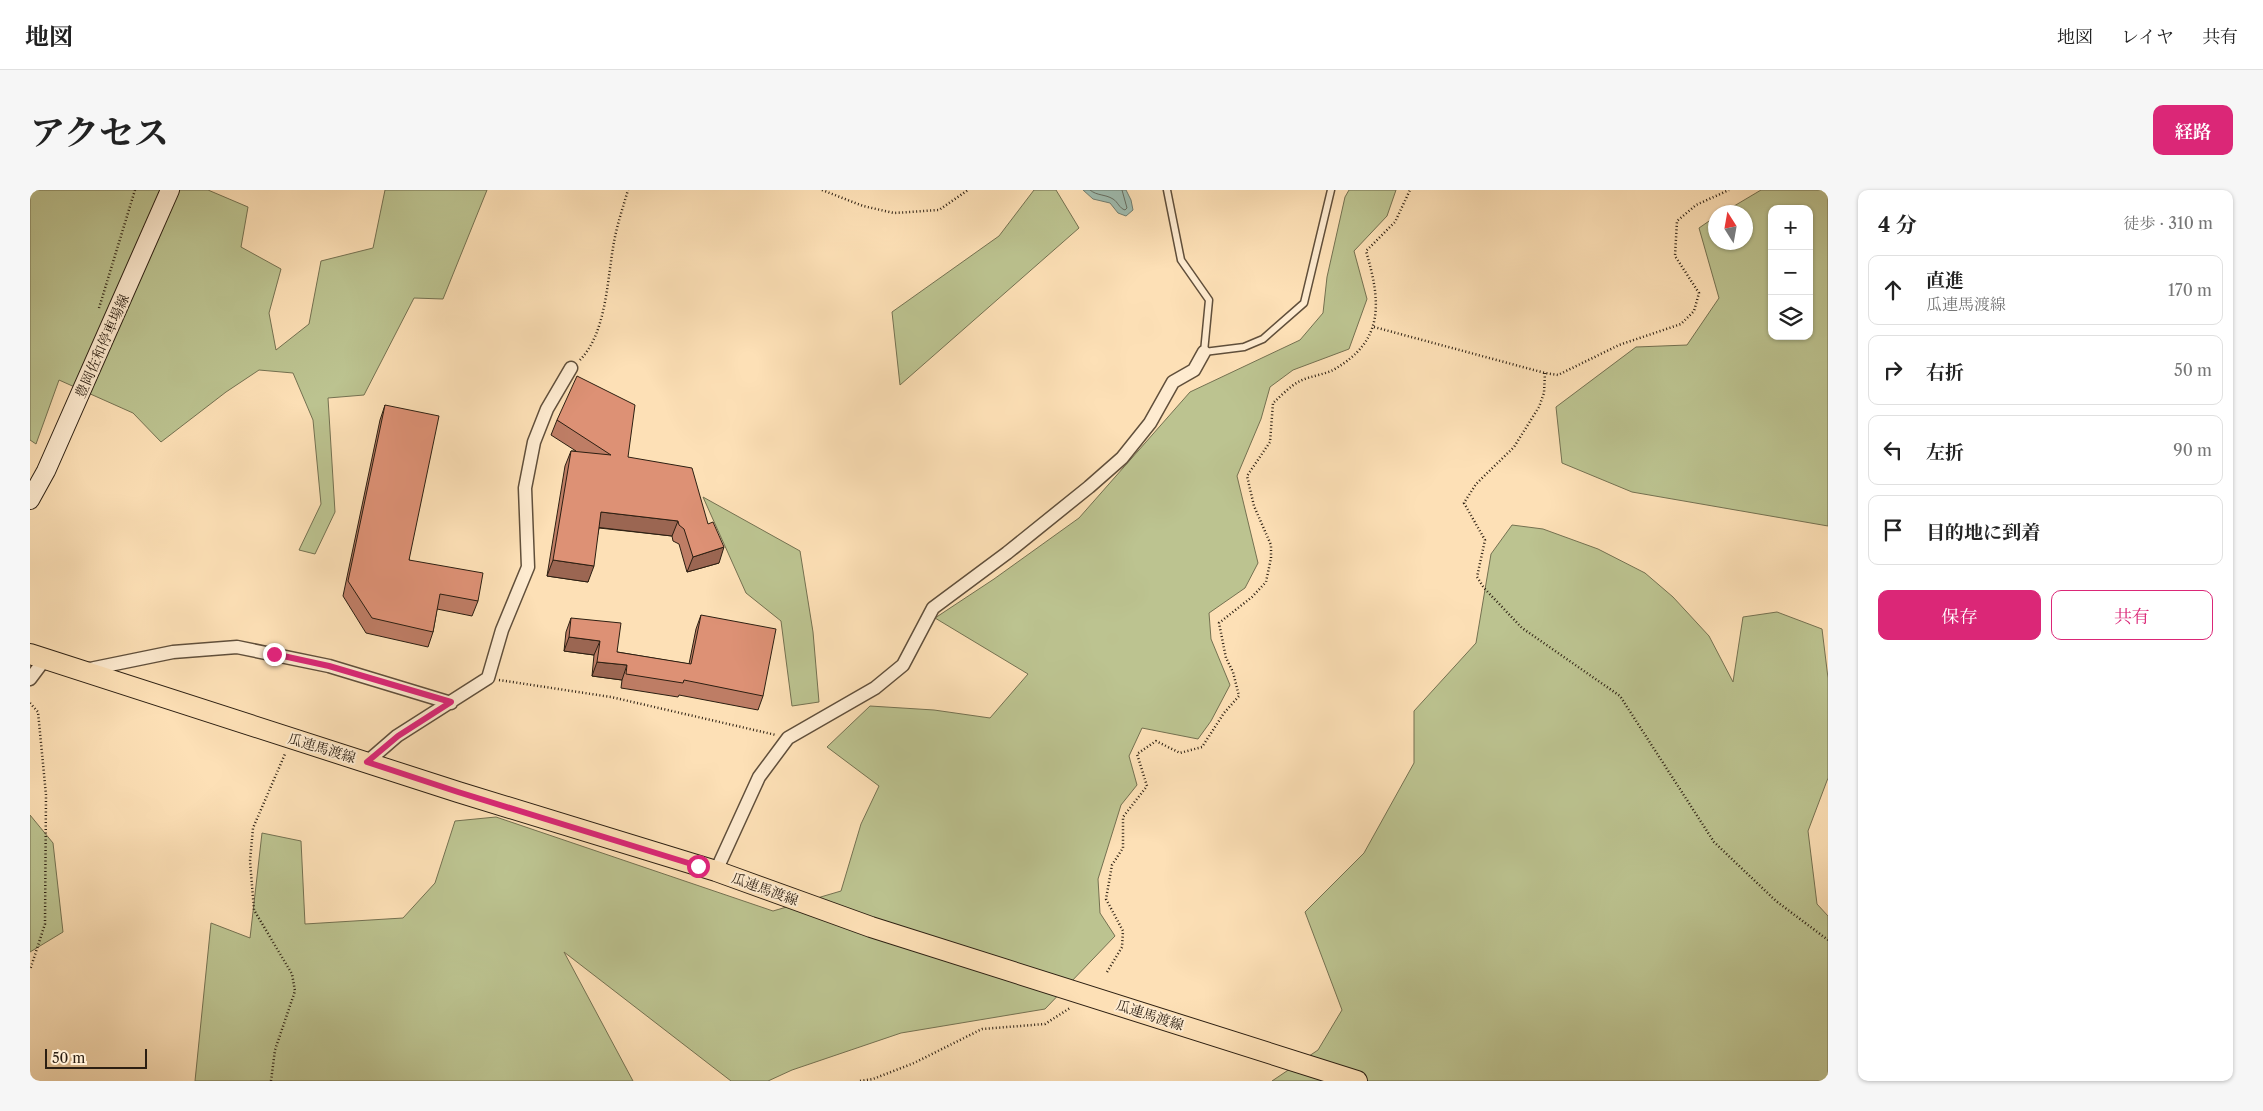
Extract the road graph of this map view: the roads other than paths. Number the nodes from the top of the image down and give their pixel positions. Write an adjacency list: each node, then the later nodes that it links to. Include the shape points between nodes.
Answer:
1 (170, 190): 6 (main road, 豊岡佐和停車場線, via 46,471)
2 (1167, 190): 4 (lane, via 1181,260 1210,300)
3 (1331, 190): 4 (lane, via 1304,303 1263,339 1244,347)
4 (1204, 352): 12 (street, via 1194,370 1173,382 1150,423 1122,458 1007,553 933,608 903,665 875,688 788,738 759,777)
5 (571, 368): 10 (street, via 547,409 534,442 525,488 528,568 502,630 488,678)
6 (30, 500)
7 (38, 656): 8 (main road, 瓜連馬渡線); 9 (street)
8 (84, 671): 10 (street, via 173,652 237,647 329,666); 11 (main road, 瓜連馬渡線)
9 (30, 679)
10 (451, 702): 11 (street, via 398,736)
11 (367, 762): 12 (main road, 瓜連馬渡線)
12 (716, 871): 13 (main road, 瓜連馬渡線, via 880,930)
13 (1357, 1081)

